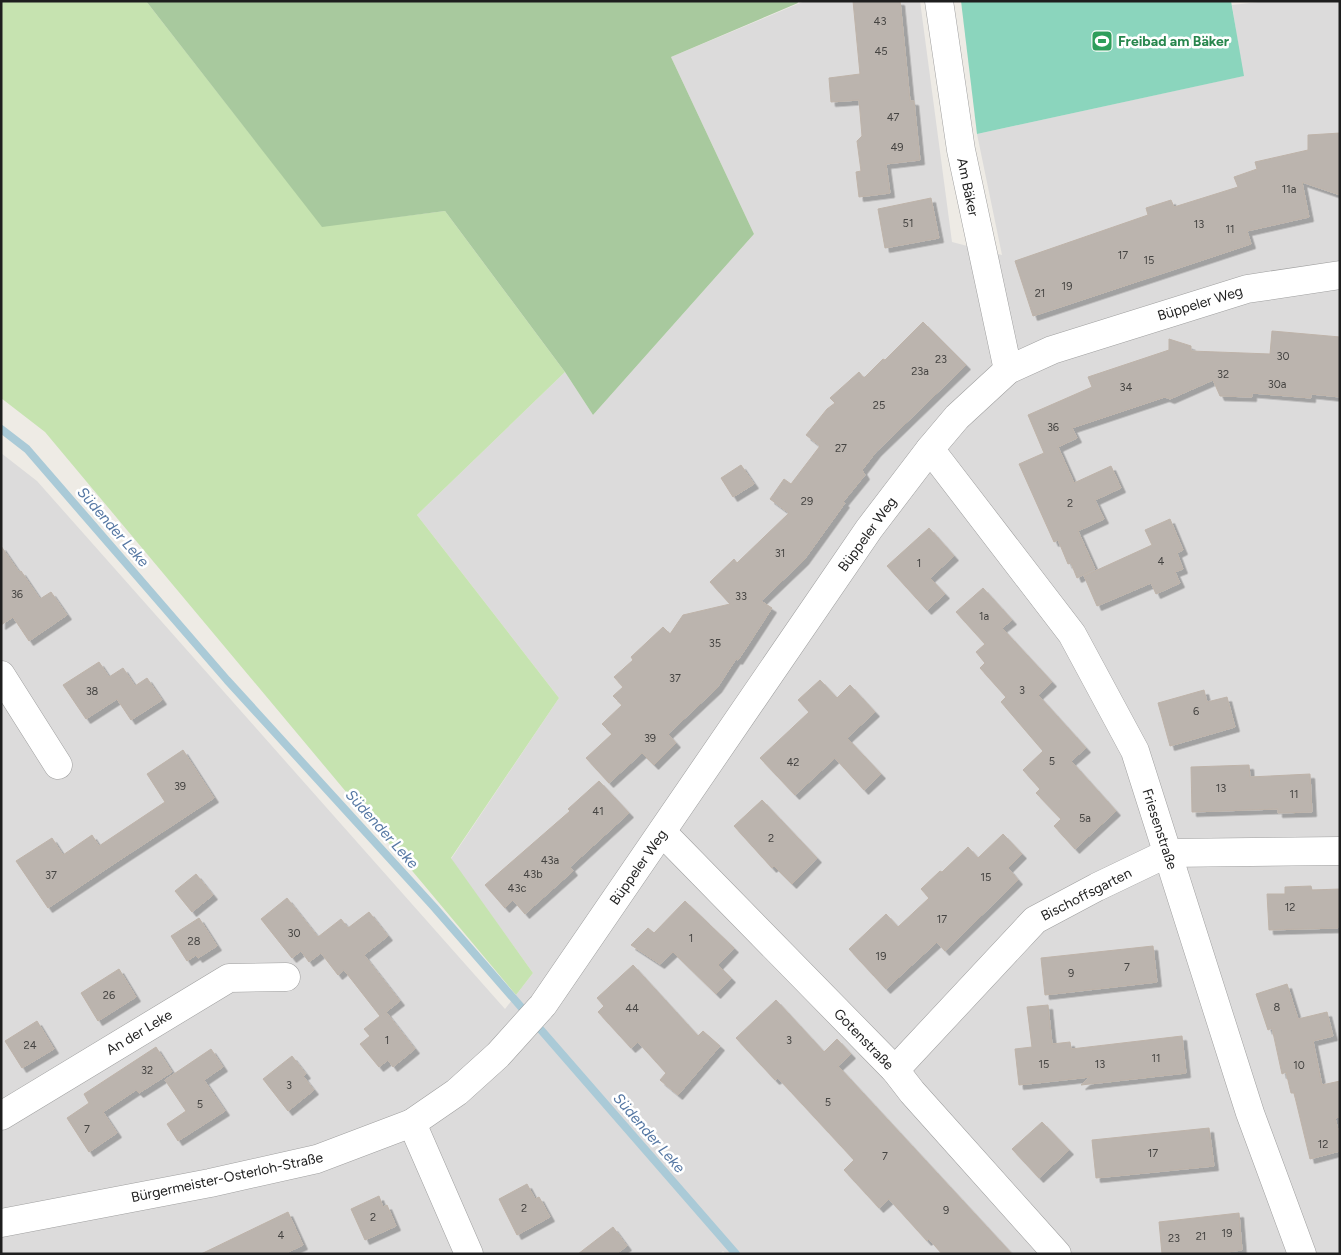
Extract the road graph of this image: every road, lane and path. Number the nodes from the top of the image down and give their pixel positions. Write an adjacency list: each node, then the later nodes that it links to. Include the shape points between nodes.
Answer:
1 (939, 1): 3 (street, Am Bäker, via 961,150)
2 (1340, 275): 3 (street, Büppeler Weg, via 1246,288 1052,350)
3 (1008, 370): 4 (street, Büppeler Weg, via 957,417)
4 (930, 450): 7 (street, Büppeler Weg, via 869,530); 9 (street, Friesenstraße, via 1072,634 1135,751)
5 (1, 675): 6 (street)
6 (58, 765)
7 (662, 832): 11 (street, Büppeler Weg); 12 (street, Gotenstraße)
8 (1340, 851): 9 (street, Bischoffsgarten)
9 (1168, 853): 12 (street, Bischoffsgarten, via 1035,920); 18 (street, Friesenstraße, via 1250,1113)
10 (286, 977): 13 (street, An der Leke, via 229,978)
11 (546, 1001): 14 (street, Bürgermeister-Osterloh-Straße, via 513,1039 457,1092)
12 (895, 1070): 17 (street, Gotenstraße)
13 (1, 1116)
14 (412, 1124): 15 (street, Bürgermeister-Osterloh-Straße, via 317,1159); 16 (street)
15 (1, 1223)
16 (469, 1254)
17 (1057, 1254)
18 (1302, 1254)

